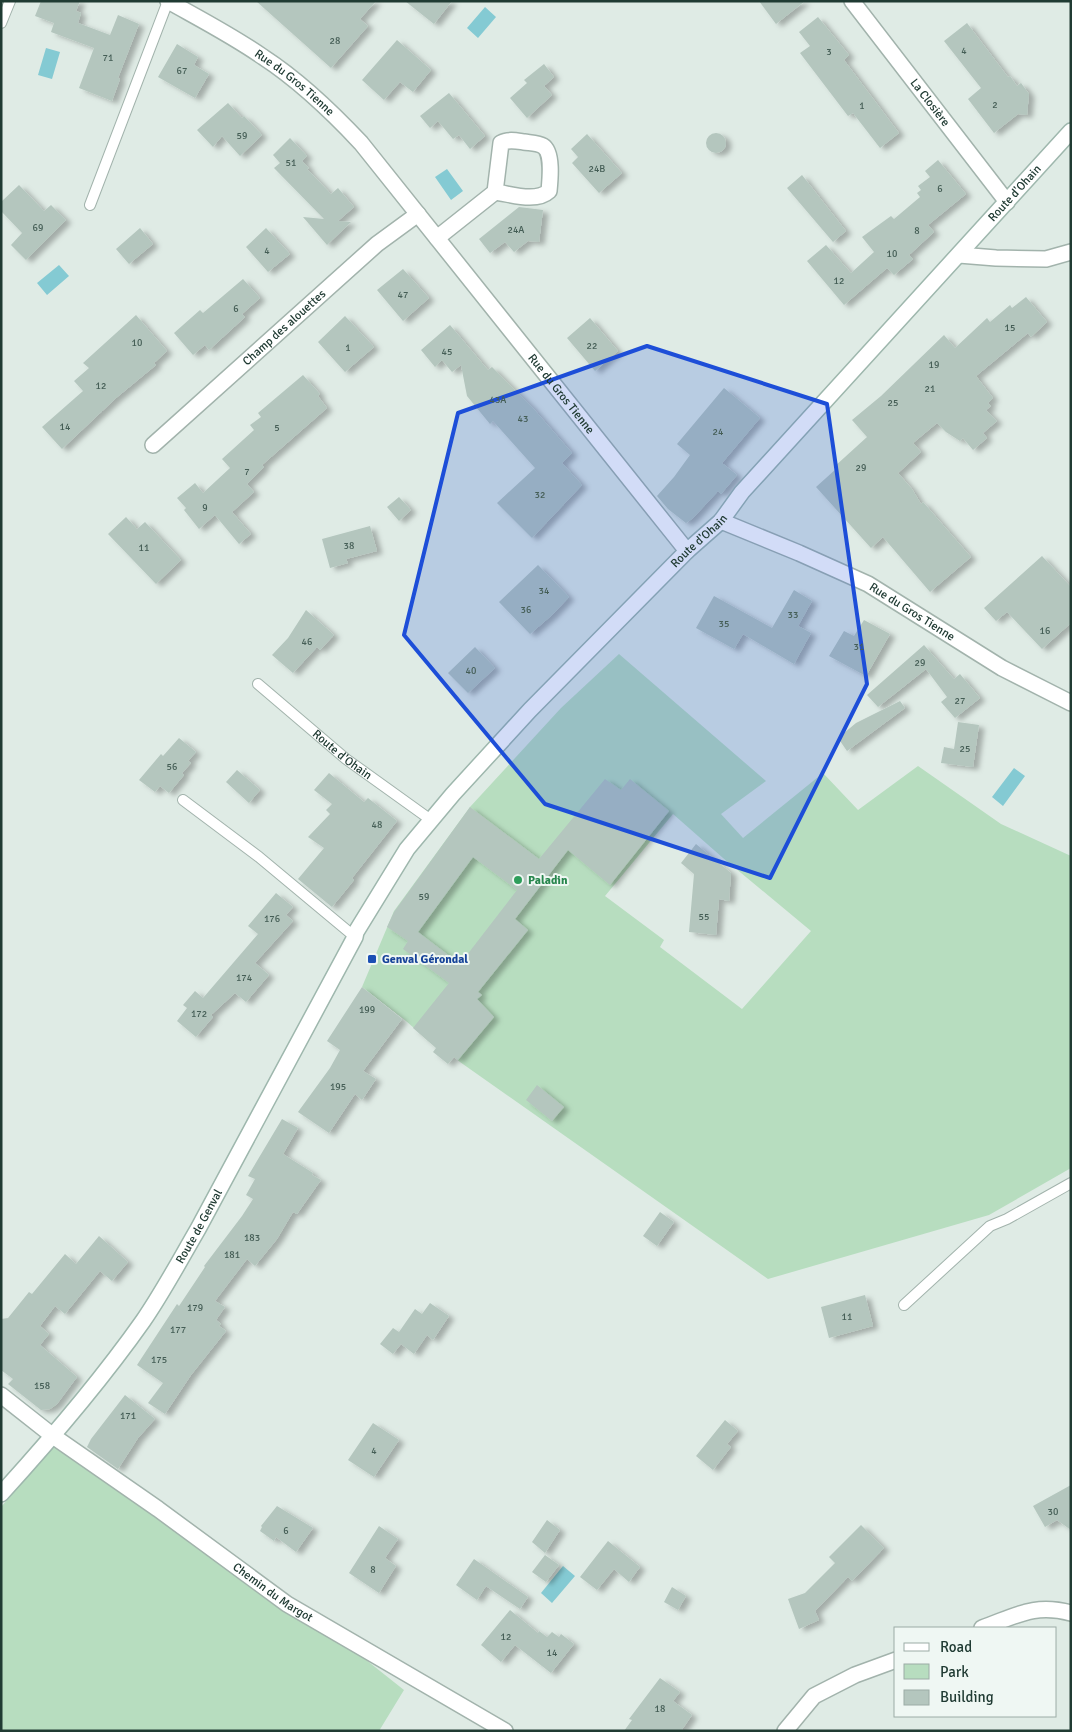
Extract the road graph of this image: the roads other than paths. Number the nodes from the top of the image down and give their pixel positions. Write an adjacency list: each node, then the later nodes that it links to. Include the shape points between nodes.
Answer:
1 (10, 1): 4 (lane)
2 (168, 1): 8 (lane); 9 (street, Rue du Gros Tienne, via 264,58 305,88 361,143)
3 (852, 1): 7 (street, La Closière)
4 (1, 23)
5 (1071, 131): 7 (street, Route d'Ohain)
6 (496, 192): 6 (street, via 535,198 546,194 550,172 547,149 525,142 508,140 501,143); 10 (street)
7 (1007, 202): 12 (street, Route d'Ohain)
8 (90, 205)
9 (418, 214): 10 (street, Rue du Gros Tienne); 13 (street, Champ des alouettes, via 377,244)
10 (437, 238): 15 (street, Rue du Gros Tienne)
11 (1071, 252): 12 (street, via 1046,259)
12 (959, 255): 14 (street, Route d'Ohain, via 742,492)
13 (153, 445)
14 (721, 521): 15 (street, Route d'Ohain); 17 (street, Rue du Gros Tienne, via 868,584 1002,668)
15 (687, 551): 19 (street, Route d'Ohain, via 530,710)
16 (258, 684): 19 (lane, Route d'Ohain, via 346,759)
17 (1071, 703)
18 (183, 800): 20 (lane)
19 (431, 820): 20 (street, Route d'Ohain, via 407,849)
20 (355, 935): 24 (street, Route de Genval, via 171,1276 143,1320)
21 (1071, 1183): 22 (lane, via 990,1226)
22 (904, 1305)
23 (1, 1395): 24 (street, Chemin du Margot)
24 (53, 1436): 25 (street, Route de Genval); 29 (street, Chemin du Margot, via 287,1604)
25 (1, 1494)
26 (1071, 1613): 27 (street, via 1040,1608)
27 (985, 1627)
28 (894, 1661): 30 (street, via 855,1675 814,1696)
29 (505, 1731)
30 (785, 1731)

